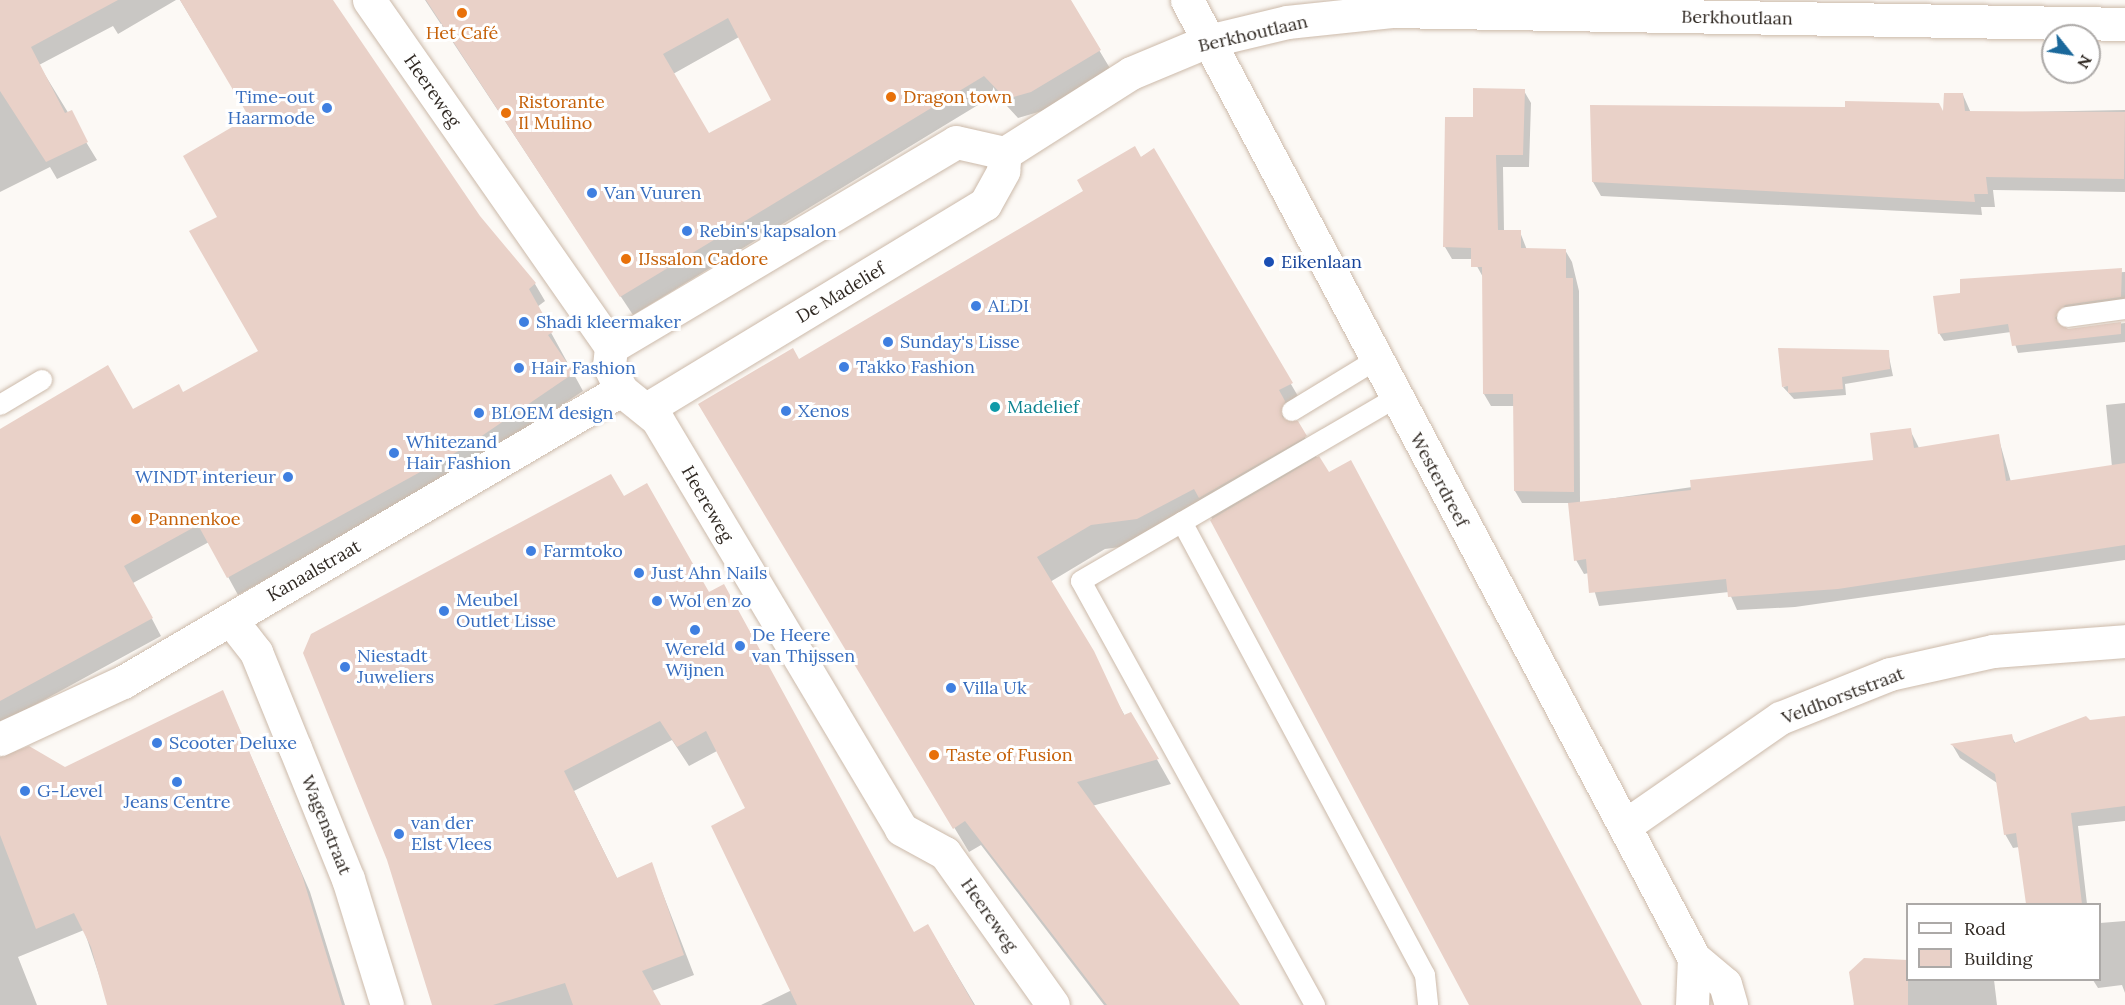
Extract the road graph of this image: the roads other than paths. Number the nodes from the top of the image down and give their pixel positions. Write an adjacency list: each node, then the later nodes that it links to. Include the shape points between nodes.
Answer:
1 (369, 0): 10 (street, Heereweg)
2 (1187, 0): 6 (street, Westerdreef)
3 (1391, 6): 4 (street, Berkhoutlaan); 6 (street, Berkhoutlaan, via 1287,22)
4 (2037, 12): 5 (street, Berkhoutlaan)
5 (2125, 24)
6 (1208, 41): 7 (street, Berkhoutlaan, via 1131,73); 11 (street, Westerdreef)
7 (1005, 153): 10 (street, via 956,142); 14 (street, De Madelief, via 1003,171 985,204)
8 (2125, 309): 9 (lane)
9 (2067, 317)
10 (611, 347): 14 (street, Heereweg, via 609,365)
11 (1376, 360): 13 (street, Westerdreef); 16 (lane)
12 (42, 380): 15 (lane)
13 (1395, 398): 17 (lane); 21 (street, Westerdreef)
14 (635, 399): 18 (street, Kanaalstraat); 24 (street, Heereweg, via 901,829 945,853)
15 (0, 405)
16 (1292, 411)
17 (1182, 522): 25 (lane, via 1081,581); 26 (lane, via 1425,975)
18 (231, 620): 20 (street, Kanaalstraat, via 123,682); 23 (street, Wagenstraat, via 256,652 295,748 348,879)
19 (2125, 641): 21 (street, Veldhorststraat, via 1993,651 1890,674 1780,718)
20 (0, 739)
21 (1626, 825): 22 (street, Westerdreef)
22 (1694, 958): 27 (street, Westerdreef); 28 (street, Westerdreef, via 1725,984)
23 (387, 1005)
24 (1053, 1005)
25 (1315, 1005)
26 (1428, 1005)
27 (1692, 1005)
28 (1731, 1005)

